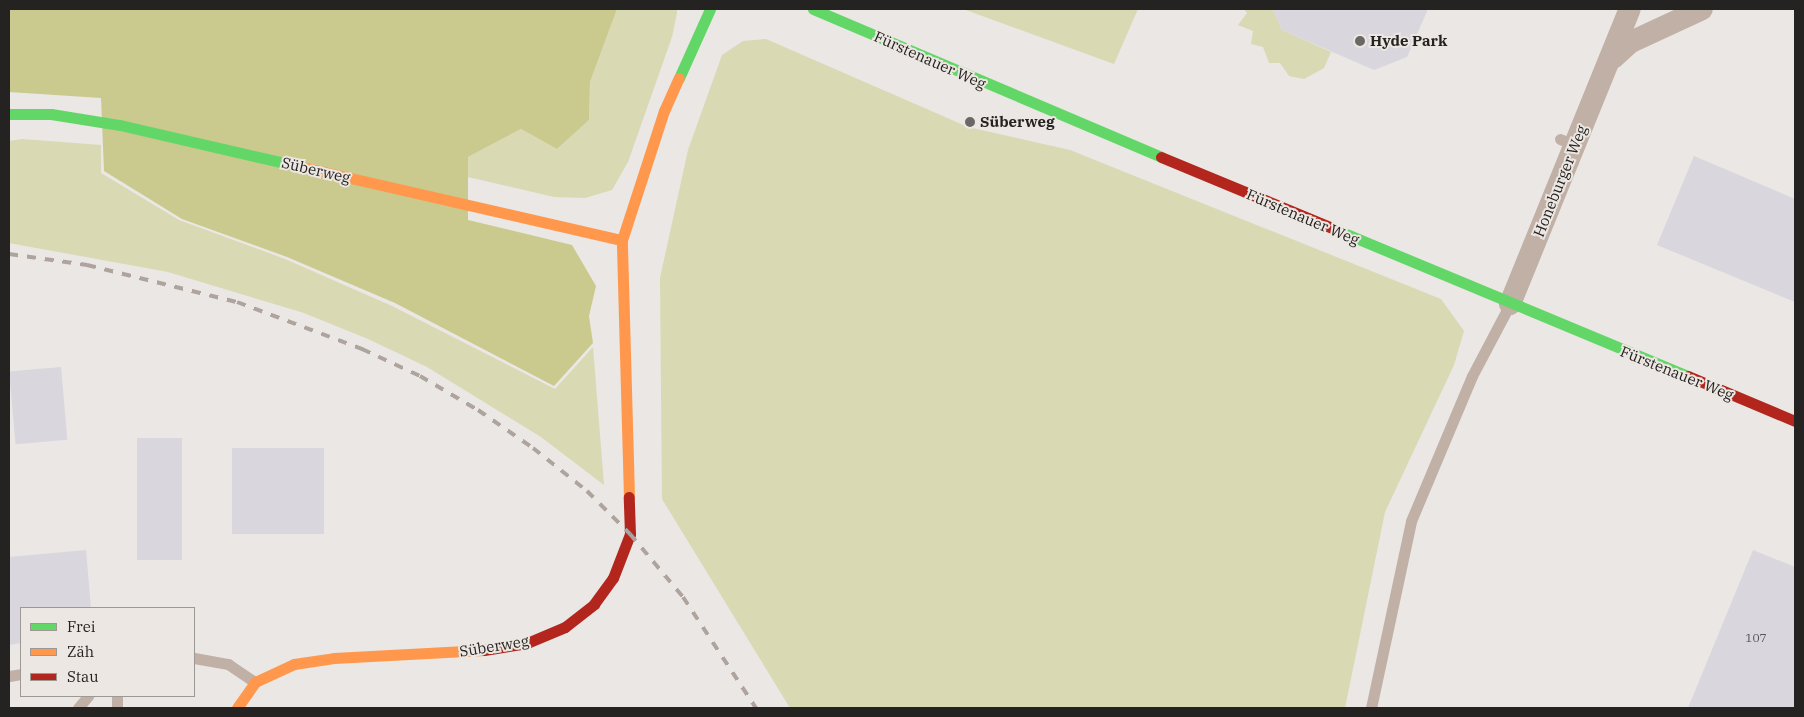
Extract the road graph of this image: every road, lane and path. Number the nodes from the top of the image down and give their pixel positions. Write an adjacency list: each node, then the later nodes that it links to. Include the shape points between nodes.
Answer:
1 (710, 9): 7 (street, Süberweg, via 664,111)
2 (813, 9): 8 (street, Fürstenauer Weg)
3 (1630, 9): 5 (street, Honeburger Weg)
4 (1702, 9): 5 (street, Honeburger Weg, via 1632,42)
5 (1612, 58): 8 (street, Honeburger Weg, via 1567,142)
6 (9, 114): 7 (street, Süberweg, via 52,114 120,125)
7 (622, 240): 11 (street, Süberweg, via 630,534 613,578 594,604 565,628 527,642 478,650 334,658 294,664)
8 (1510, 304): 9 (street, Fürstenauer Weg); 15 (lane, via 1472,376 1411,521)
9 (1795, 421)
10 (195, 658): 11 (lane, via 228,664)
11 (254, 682): 14 (street)
12 (87, 697): 13 (lane)
13 (78, 708)
14 (237, 708)
15 (1371, 708)

